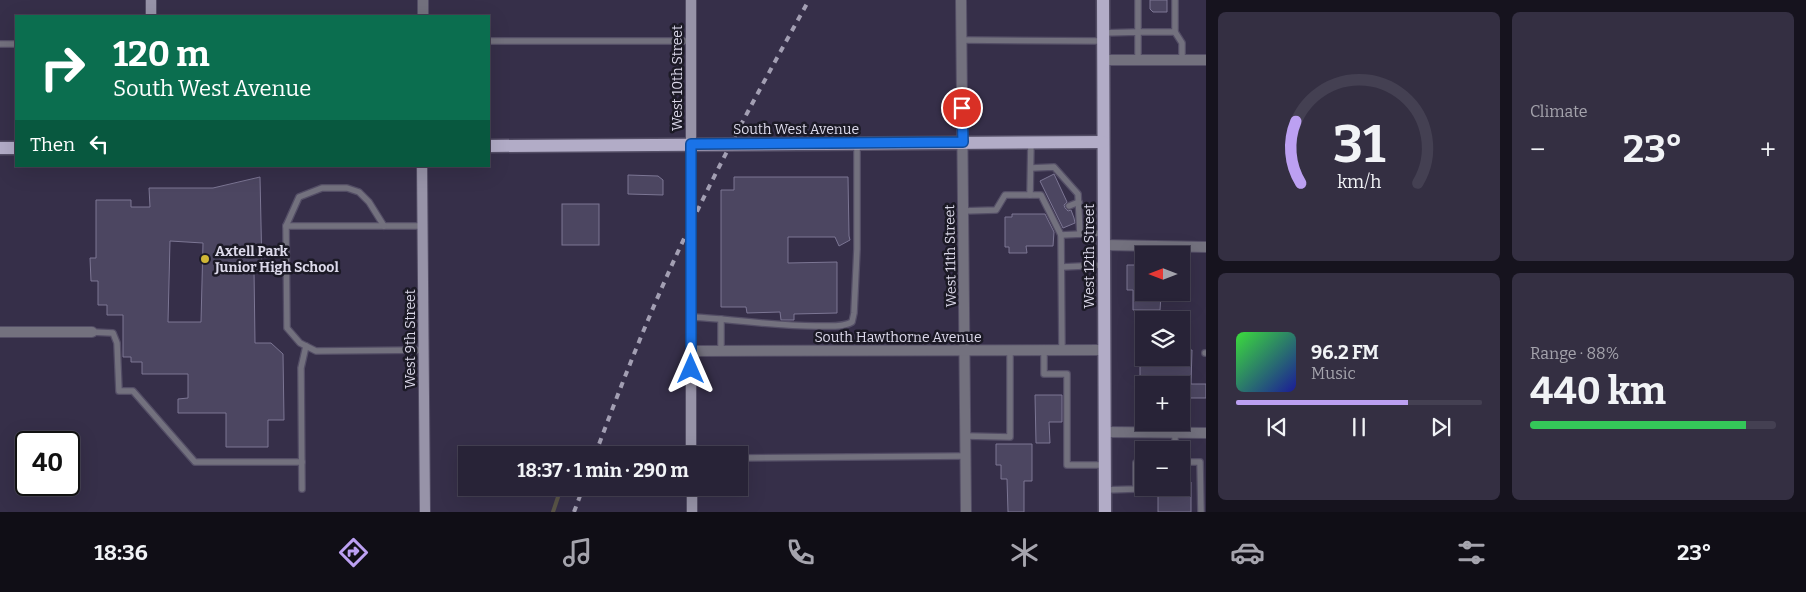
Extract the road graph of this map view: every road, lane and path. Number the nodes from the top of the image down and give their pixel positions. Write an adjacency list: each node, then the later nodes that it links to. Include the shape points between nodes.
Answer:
1 (151, 0): 8 (street)
2 (423, 0): 9 (street)
3 (691, 0): 13 (street, West 10th Street)
4 (961, 0): 14 (street, West 11th Street)
5 (1103, 0): 12 (main road, West 12th Street)
6 (1138, 0): 10 (lane)
7 (1175, 0): 11 (lane)
8 (151, 15)
9 (423, 15)
10 (1138, 32): 11 (lane); 12 (lane); 19 (lane)
11 (1175, 32): 20 (lane, via 1182,43)
12 (1103, 37): 14 (lane); 18 (main road, West 12th Street)
13 (691, 40): 15 (lane); 26 (street, West 10th Street)
14 (962, 40): 22 (street, West 11th Street)
15 (490, 41)
16 (0, 44): 17 (lane)
17 (15, 44)
18 (1103, 60): 19 (street); 24 (main road, West 12th Street)
19 (1138, 60): 20 (street)
20 (1182, 60): 21 (street)
21 (1206, 60)
22 (963, 142): 23 (main road, South West Avenue); 25 (main road, South West Avenue); 37 (street, West 11th Street)
23 (1031, 142): 24 (main road, South West Avenue); 31 (lane)
24 (1102, 142): 43 (main road, West 12th Street)
25 (857, 143): 26 (main road, South West Avenue); 48 (lane, via 857,249 852,322 837,326 792,327)
26 (691, 144): 27 (main road, South West Avenue); 47 (street, West 10th Street)
27 (490, 146)
28 (0, 148): 29 (main road)
29 (15, 148)
30 (422, 167): 40 (street, West 9th Street)
31 (1031, 168): 32 (lane, via 1054,168); 34 (lane)
32 (1067, 182): 33 (lane); 35 (lane, via 1078,194)
33 (1060, 185)
34 (1030, 195): 37 (lane, via 1005,195 996,210); 42 (lane, via 1043,193)
35 (1079, 202): 36 (lane); 41 (lane)
36 (1069, 206)
37 (963, 211): 57 (street, West 11th Street)
38 (286, 226): 39 (lane); 39 (lane, via 299,197 322,188 347,188 359,192 369,202); 51 (lane, via 288,328)
39 (384, 226): 40 (lane)
40 (423, 226): 52 (street, West 9th Street)
41 (1080, 234): 42 (lane); 43 (lane)
42 (1061, 235): 46 (lane)
43 (1104, 239): 44 (street); 45 (main road, West 12th Street)
44 (1206, 247)
45 (1104, 265): 46 (lane); 54 (main road, West 12th Street)
46 (1062, 267): 53 (lane)
47 (691, 317): 48 (lane); 55 (street, West 10th Street)
48 (721, 319): 56 (lane)
49 (0, 332): 50 (street)
50 (92, 332): 68 (lane, via 113,334 117,343 119,391 132,391 195,462)
51 (306, 346): 52 (lane, via 316,352); 68 (lane, via 301,368)
52 (424, 350): 75 (street, West 9th Street)
53 (1062, 350): 54 (street, South Hawthorne Avenue); 59 (street, South Hawthorne Avenue)
54 (1104, 350): 60 (main road, West 12th Street)
55 (691, 351): 56 (street, South Hawthorne Avenue); 65 (street, West 10th Street)
56 (721, 351): 57 (street, South Hawthorne Avenue)
57 (965, 351): 58 (street, South Hawthorne Avenue); 63 (street, West 11th Street)
58 (1010, 351): 59 (street, South Hawthorne Avenue); 63 (lane, via 1010,437)
59 (1044, 351): 70 (lane, via 1044,374 1067,374 1067,465)
60 (1104, 432): 61 (street); 70 (main road, West 12th Street)
61 (1174, 433): 62 (street); 64 (lane)
62 (1206, 433)
63 (966, 436): 66 (street, West 11th Street)
64 (1174, 441)
65 (692, 446)
66 (966, 456): 67 (lane); 77 (street, West 11th Street)
67 (748, 458)
68 (302, 462): 71 (lane)
69 (1190, 462): 79 (lane, via 1200,462)
70 (1105, 465): 73 (main road, West 12th Street)
71 (302, 489)
72 (1135, 489): 73 (lane)
73 (1105, 490): 78 (main road, West 12th Street)
74 (692, 496): 76 (street)
75 (425, 512)
76 (692, 512)
77 (966, 512)
78 (1105, 512)
79 (1201, 512)

